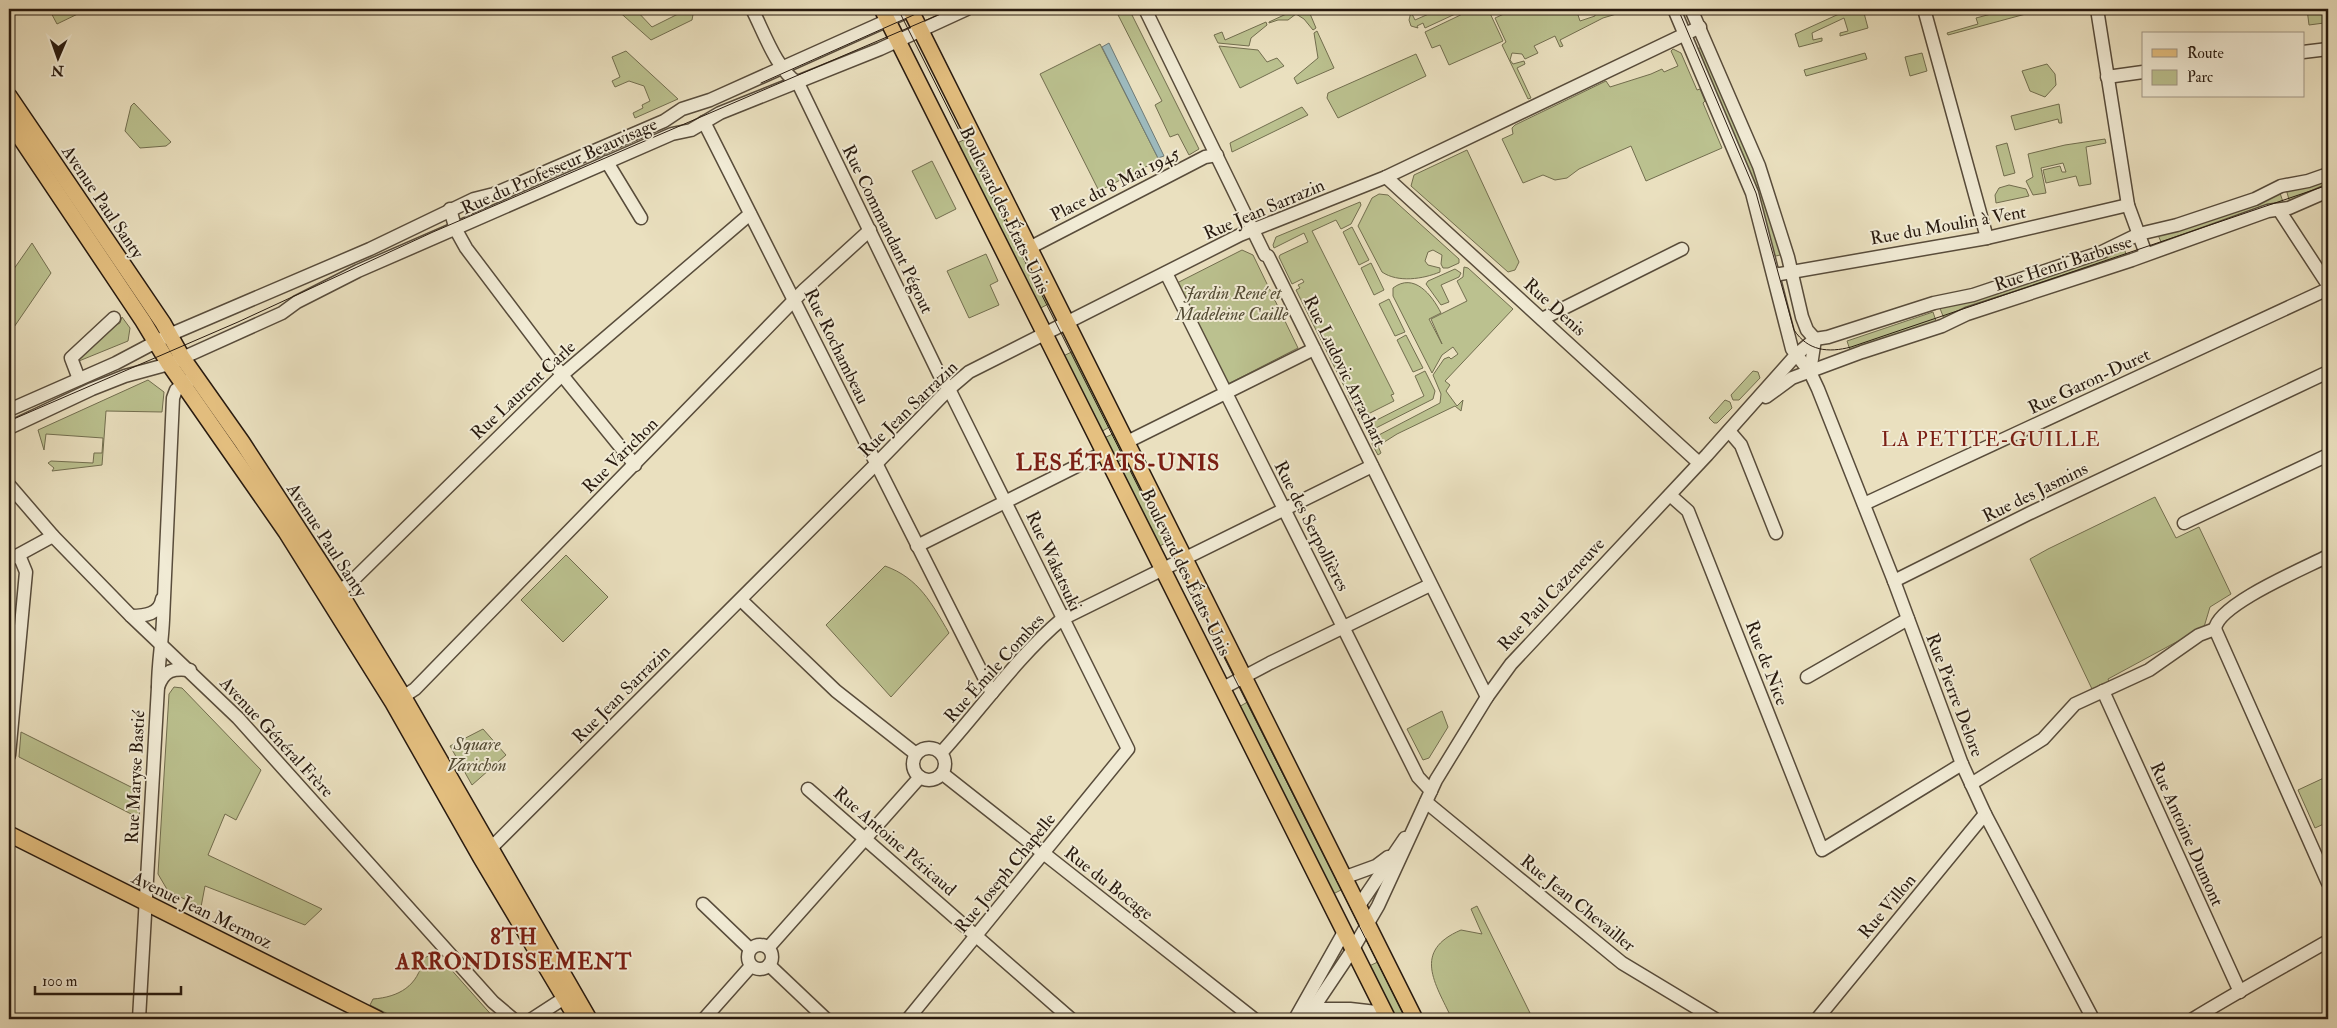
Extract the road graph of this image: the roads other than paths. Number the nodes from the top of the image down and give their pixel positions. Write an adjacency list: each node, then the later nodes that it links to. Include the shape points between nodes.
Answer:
1 (752, 9): 16 (street, Rue Commandant Pégout)
2 (911, 9): 9 (street, Rue du Professeur Beauvisage); 11 (main road, Boulevard des États-Unis)
3 (967, 9): 11 (street, Rue du Professeur Beauvisage)
4 (1145, 9): 23 (street, Rue Ludovic Arrachart)
5 (1674, 9): 12 (street)
6 (1691, 9): 10 (street)
7 (1924, 9): 37 (street)
8 (2097, 9): 18 (street)
9 (885, 14): 13 (main road, Boulevard des États-Unis); 16 (street, Rue du Professeur Beauvisage)
10 (1700, 28): 12 (street, Rue Jean Sarrazin); 43 (street, via 1759,166)
11 (921, 30): 13 (street, Rue du Professeur Beauvisage); 38 (main road, Boulevard des États-Unis)
12 (1684, 34): 26 (street, Rue Jean Sarrazin); 45 (street, via 1752,193)
13 (899, 41): 19 (street, Rue du Professeur Beauvisage); 52 (main road, Boulevard des États-Unis)
14 (2328, 49): 15 (street)
15 (2304, 52)
16 (783, 67): 19 (street, Rue Commandant Pégout); 29 (street, Rue du Professeur Beauvisage, via 682,109 664,121)
17 (2142, 72): 18 (street)
18 (2106, 77): 28 (street)
19 (798, 83): 22 (street, Rue du Professeur Beauvisage); 34 (street, Rue Commandant Pégout)
20 (9, 96): 41 (main road, Avenue Paul Santy)
21 (9, 121): 42 (main road, Avenue Paul Santy)
22 (704, 122): 24 (street, Rue du Professeur Beauvisage); 31 (street, Rue Rochambeau)
23 (1217, 155): 35 (street, Rue Ludovic Arrachart); 38 (street, Place du 8 Mai 1945, via 1205,157)
24 (607, 162): 32 (street); 33 (street, Rue du Professeur Beauvisage)
25 (2328, 174): 36 (street, Rue Henri Barbusse, via 2281,186 2255,199 2177,225)
26 (1386, 177): 35 (street, Rue Jean Sarrazin); 50 (street, Rue Denis)
27 (2328, 191): 30 (street, Rue Henri Barbusse)
28 (2128, 205): 36 (street); 37 (street, Rue du Moulin à Vent)
29 (450, 209): 33 (street); 53 (street, Rue du Professeur Beauvisage, via 370,249)
30 (2279, 210): 40 (street, Rue Henri Barbusse, via 2268,211); 46 (street)
31 (750, 214): 48 (street, Rue Rochambeau); 60 (street, Rue Laurent Carle)
32 (641, 218)
33 (456, 230): 57 (street, Rue du Professeur Beauvisage, via 358,272 297,302 282,313); 60 (street, via 466,248)
34 (870, 230): 48 (street, Rue Varichon); 63 (street, Rue Commandant Pégout)
35 (1253, 230): 44 (street, Rue Jean Sarrazin); 55 (street, Rue Ludovic Arrachart)
36 (2139, 234): 40 (street); 54 (street, Rue Henri Barbusse, via 2102,252 1974,295 1934,303 1828,337)
37 (1987, 238): 43 (street, Rue du Moulin à Vent)
38 (1031, 247): 51 (main road, Boulevard des États-Unis)
39 (1682, 249): 50 (street)
40 (2146, 254): 58 (street, Rue Henri Barbusse, via 1967,314 1942,326)
41 (117, 256): 42 (main road, via 112,260); 53 (main road, Avenue Paul Santy)
42 (102, 260): 53 (main road, Avenue Paul Santy)
43 (1792, 271): 45 (street, Rue du Moulin à Vent); 54 (street, via 1802,318)
44 (1166, 273): 51 (street, Rue Jean Sarrazin); 64 (street, Rue des Serpollières)
45 (1774, 275): 56 (street, via 1784,322)
46 (2328, 285)
47 (2328, 289): 79 (street, Rue Garon-Duret)
48 (795, 300): 73 (street, Rue Rochambeau); 74 (street, Rue Varichon)
49 (114, 318): 61 (street, via 71,358)
50 (1542, 319): 72 (street, Rue Denis)
51 (1067, 322): 52 (street, Rue Jean Sarrazin); 87 (main road, Boulevard des États-Unis)
52 (1045, 333): 63 (street, Rue Jean Sarrazin, via 969,372); 70 (main road, Boulevard des États-Unis)
53 (162, 338): 57 (main road, Avenue Paul Santy); 61 (street, Rue du Professeur Beauvisage)
54 (1815, 338): 56 (street, Rue Paul Cazeneuve); 58 (street)
55 (1314, 349): 64 (street); 75 (street, Rue Ludovic Arrachart)
56 (1796, 355): 58 (street); 66 (street, Rue Paul Cazeneuve)
57 (175, 360): 62 (main road, Avenue Paul Santy); 67 (street, Rue du Professeur Beauvisage, via 125,376)
58 (1810, 372): 66 (street, Rue Paul Cazeneuve, via 1792,378); 79 (street, Rue Pierre Delore)
59 (2328, 372): 89 (street, Rue des Jasmins)
60 (562, 375): 74 (street); 92 (street, Rue Laurent Carle)
61 (79, 379): 65 (street, Rue du Professeur Beauvisage)
62 (190, 380): 90 (street, Rue Maryse Bastié, via 176,390 173,398); 92 (main road, Avenue Paul Santy, via 242,442)
63 (949, 389): 73 (street, Rue Jean Sarrazin); 78 (street, Rue Wakatsuki)
64 (1226, 392): 69 (street); 80 (street, Rue des Serpollières)
65 (9, 410)
66 (1748, 410): 68 (street, Rue Paul Cazeneuve)
67 (9, 428)
68 (1729, 431): 72 (street, Rue Paul Cazeneuve); 82 (street, via 1741,445)
69 (1131, 440)
70 (1105, 452): 78 (street); 88 (main road, Boulevard des États-Unis)
71 (2328, 455): 81 (street)
72 (1699, 463): 77 (street, Rue Paul Cazeneuve)
73 (876, 464): 84 (street, Rue Rochambeau); 93 (street, Rue Jean Sarrazin)
74 (635, 465): 108 (street, Rue Varichon, via 415,689)
75 (1372, 466): 80 (street, Rue Émile Combes); 91 (street, Rue Ludovic Arrachart)
76 (9, 486): 83 (street, Avenue Général Frère)
77 (1670, 495): 107 (street, Rue Paul Cazeneuve, via 1510,664); 113 (street, Rue de Nice, via 1688,511 1822,850)
78 (1007, 501): 84 (street); 95 (street, Rue Wakatsuki)
79 (1864, 504): 89 (street, Rue Pierre Delore)
80 (1284, 509): 87 (street, Rue Émile Combes); 97 (street, Rue des Serpollières)
81 (2184, 522)
82 (1776, 533)
83 (53, 536): 86 (street); 94 (street, Avenue Général Frère)
84 (917, 546): 106 (street, Rue Rochambeau)
85 (2328, 556): 98 (street, via 2245,598 2220,616)
86 (14, 558): 112 (street, via 26,572)
87 (1185, 558): 88 (street, Rue Émile Combes); 101 (main road, Boulevard des États-Unis)
88 (1163, 569): 95 (street, Rue Émile Combes); 104 (main road, Boulevard des États-Unis)
89 (1894, 581): 96 (street, Rue Pierre Delore)
90 (165, 584): 94 (street, Rue Maryse Bastié, via 161,606 144,616); 99 (street, Rue Maryse Bastié)
91 (1430, 585): 97 (street); 107 (street, Rue Ludovic Arrachart)
92 (333, 596): 108 (main road, Avenue Paul Santy)
93 (741, 600): 111 (street, via 836,691); 125 (street, Rue Jean Sarrazin)
94 (131, 616): 99 (street, Avenue Général Frère)
95 (1062, 619): 106 (street, Rue Émile Combes); 109 (street, Rue Wakatsuki)
96 (1908, 619): 102 (street); 113 (street, Rue Pierre Delore)
97 (1342, 628): 101 (street); 118 (street, Rue des Serpollières)
98 (2215, 629): 105 (street, via 2199,635 2149,670); 128 (street)
99 (162, 645): 100 (street, Avenue Général Frère); 103 (street, Rue Maryse Bastié, via 158,660)
100 (190, 670): 103 (street, Rue Maryse Bastié, via 177,668 168,671 162,675); 148 (street, Avenue Général Frère, via 238,718 496,1006)
101 (1244, 677): 104 (street); 127 (main road, Boulevard des États-Unis, via 1323,831)
102 (1807, 677)
103 (158, 687): 131 (street, Rue Maryse Bastié)
104 (1223, 688): 133 (main road, Boulevard des États-Unis)
105 (2103, 690): 116 (street, via 2076,704 2043,739); 141 (street, Rue Antoine Dumont)
106 (992, 693): 110 (street, Rue Émile Combes)
107 (1487, 697): 118 (street, Rue Paul Cazeneuve)
108 (398, 699): 125 (main road, Avenue Paul Santy)
109 (1128, 749): 126 (street, Rue Joseph Chapelle)
110 (941, 753): 111 (street, via 926,748); 114 (street, via 946,763)
111 (916, 754): 115 (street, via 914,769)
112 (9, 755)
113 (1962, 764): 116 (street, Rue Pierre Delore)
114 (943, 774): 115 (street, via 930,780); 126 (street, Rue du Bocage)
115 (920, 777): 122 (street)
116 (1971, 784): 119 (street, Rue Pierre Delore)
117 (808, 789): 122 (street, Rue Antoine Péricaud)
118 (1429, 796): 120 (street, Rue Paul Cazeneuve); 159 (street, Rue Jean Chevailler, via 1622,963)
119 (1985, 814): 160 (street, Rue Villon); 161 (street, Rue Pierre Delore)
120 (1414, 826): 124 (street, Rue Paul Cazeneuve); 132 (street, Rue Paul Cazeneuve, via 1396,871)
121 (9, 834): 131 (main road, Avenue Jean Mermoz)
122 (865, 838): 134 (street, Rue Antoine Péricaud); 136 (street)
123 (9, 841): 131 (main road, Avenue Jean Mermoz)
124 (1394, 852): 127 (street, Rue Paul Cazeneuve, via 1376,866); 130 (street, Rue Paul Cazeneuve)
125 (486, 853): 142 (main road, Avenue Paul Santy)
126 (1044, 853): 134 (street, Rue Joseph Chapelle); 156 (street, Rue du Bocage)
127 (1343, 878): 130 (main road, Boulevard des États-Unis)
128 (2328, 883)
129 (703, 904): 137 (street)
130 (1358, 906): 132 (main road, Boulevard des États-Unis); 133 (main road, Rue Paul Cazeneuve)
131 (146, 907): 145 (street, Rue Maryse Bastié); 146 (main road, Avenue Jean Mermoz); 147 (main road, Avenue Jean Mermoz)
132 (1367, 924): 138 (street, Rue Paul Cazeneuve); 158 (main road, Boulevard des États-Unis)
133 (1344, 932): 138 (main road, Boulevard des États-Unis); 157 (street, Rue Paul Cazeneuve)
134 (977, 936): 154 (street, Rue Joseph Chapelle); 155 (street, Rue Antoine Péricaud)
135 (2328, 941): 141 (street)
136 (768, 948): 137 (street, via 761,945); 139 (street, via 772,958)
137 (750, 949): 140 (street, via 748,960)
138 (1353, 949): 143 (street, Rue Paul Cazeneuve); 144 (main road, Boulevard des États-Unis)
139 (769, 965): 140 (street, via 758,969); 153 (street)
140 (751, 966): 152 (street)
141 (2240, 992): 162 (street)
142 (568, 996): 149 (street); 150 (main road, Avenue Paul Santy); 151 (main road, Avenue Paul Santy)
143 (1309, 1014): 144 (street, Rue Paul Cazeneuve, via 1350,1009)
144 (1387, 1016)
145 (139, 1019)
146 (361, 1019)
147 (378, 1019)
148 (513, 1019)
149 (532, 1019)
150 (577, 1019)
151 (589, 1019)
152 (704, 1019)
153 (826, 1019)
154 (908, 1019)
155 (1071, 1019)
156 (1254, 1019)
157 (1294, 1019)
158 (1415, 1019)
159 (1715, 1019)
160 (1816, 1019)
161 (2093, 1019)
162 (2193, 1019)

